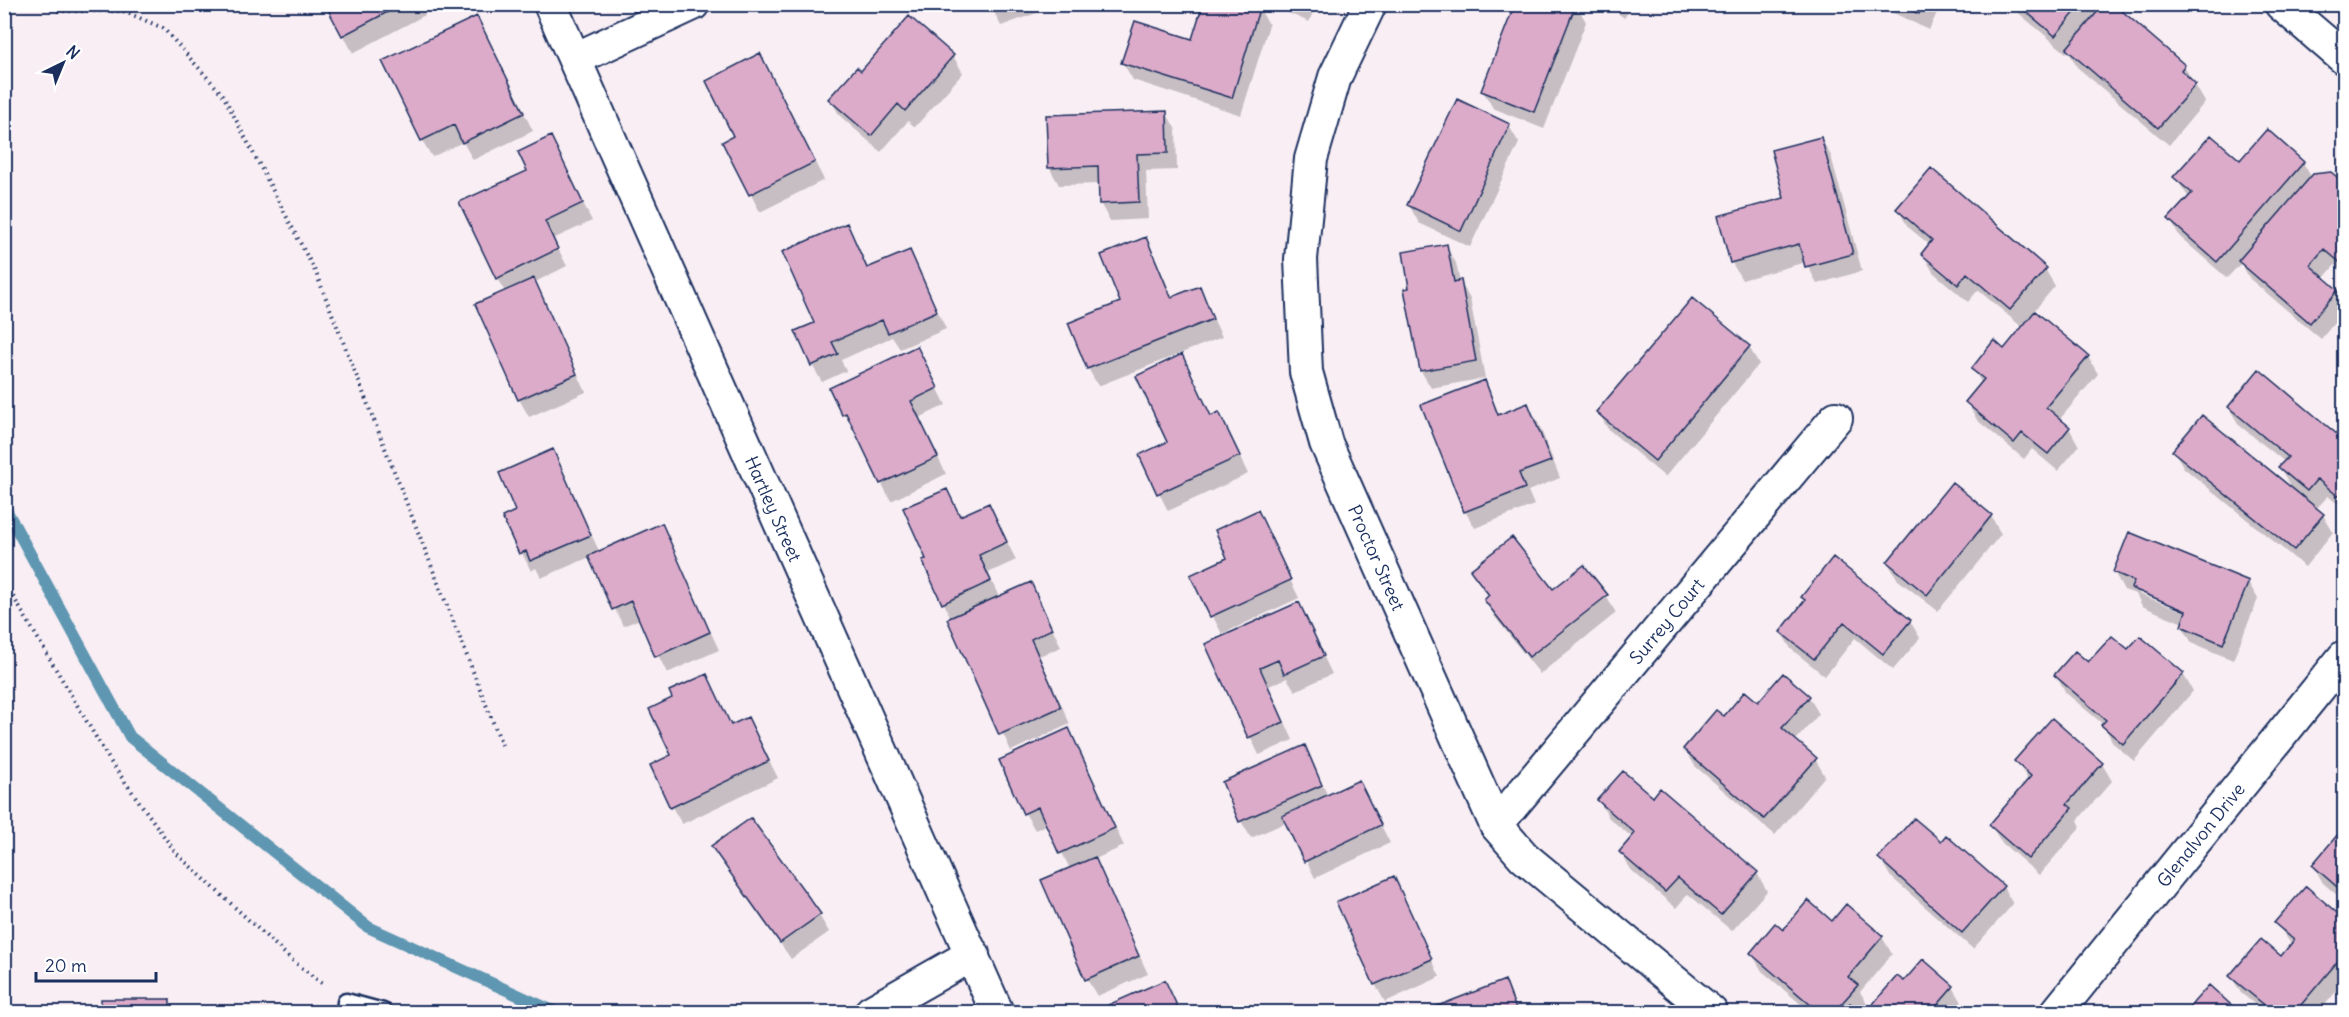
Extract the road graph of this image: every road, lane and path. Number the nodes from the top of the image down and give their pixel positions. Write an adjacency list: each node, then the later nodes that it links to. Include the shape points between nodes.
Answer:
1 (48, 4): 11 (path, via 56,11 123,11 163,28 223,95 316,273)
2 (550, 4): 7 (street, Hartley Street)
3 (693, 4): 7 (street)
4 (1370, 4): 12 (street, Proctor Street, via 1335,77 1311,159 1301,259 1306,372 1326,443)
5 (2281, 4): 6 (street)
6 (2344, 58)
7 (575, 59): 13 (street, Hartley Street)
8 (1836, 418): 12 (street, Surrey Court)
9 (4, 581): 14 (path, via 110,761 176,854)
10 (2344, 657): 19 (street, Glenalvon Drive)
11 (502, 746)
12 (1496, 825): 18 (street, Proctor Street, via 1524,857)
13 (973, 954): 16 (street); 17 (street, Hartley Street)
14 (346, 1007): 15 (lane)
15 (383, 1012)
16 (871, 1012)
17 (997, 1012)
18 (1711, 1012)
19 (2057, 1012)

